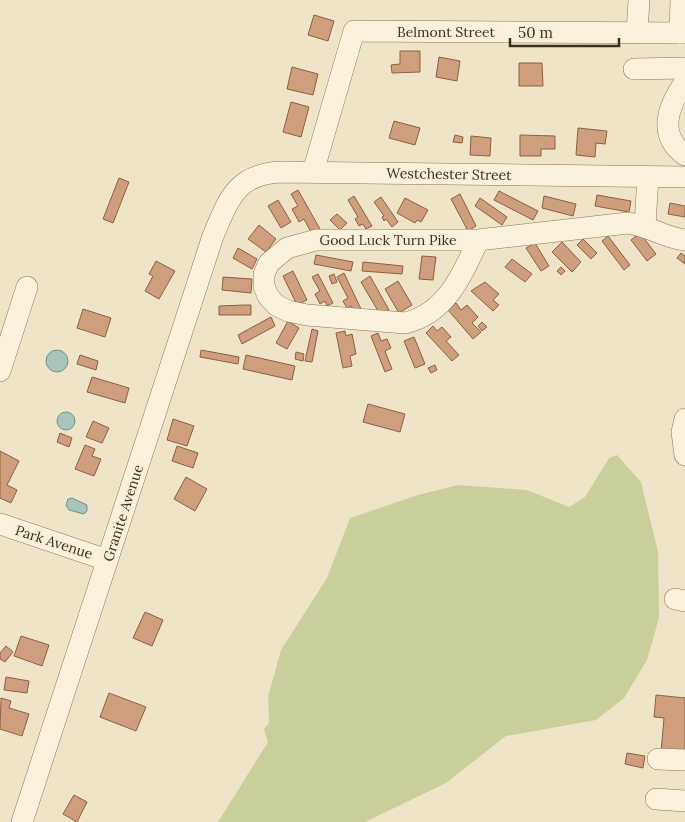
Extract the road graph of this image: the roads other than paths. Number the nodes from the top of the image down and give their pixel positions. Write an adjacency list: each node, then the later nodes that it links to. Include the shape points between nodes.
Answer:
1 (639, 0): 3 (street)
2 (681, 0): 4 (street)
3 (638, 32): 4 (street, Belmont Street); 9 (street, Belmont Street, via 354,31)
4 (682, 33)
5 (685, 68): 6 (street)
6 (634, 69)
7 (685, 82): 8 (street, via 672,104 668,130 671,142)
8 (685, 155)
9 (313, 172): 10 (street, Westchester Street); 12 (street, Westchester Street, via 264,172 235,190)
10 (648, 177): 11 (street, Westchester Street); 13 (street)
11 (685, 178)
12 (226, 205): 21 (street, Granite Avenue)
13 (645, 225): 14 (street, Good Luck Turn Pike, via 583,226); 15 (street)
14 (478, 240): 14 (street, Good Luck Turn Pike, via 459,281 420,320 405,323 288,311 276,305 264,286 264,274 269,263 287,248 301,243 335,239)
15 (685, 240)
16 (27, 287): 17 (street)
17 (0, 371)
18 (685, 419): 19 (street, via 682,432)
19 (685, 455)
20 (0, 524): 21 (street, Park Avenue)
21 (107, 560): 26 (street, Granite Avenue)
22 (658, 759): 23 (street)
23 (685, 760)
24 (656, 799): 25 (street)
25 (685, 801)
26 (22, 822)

